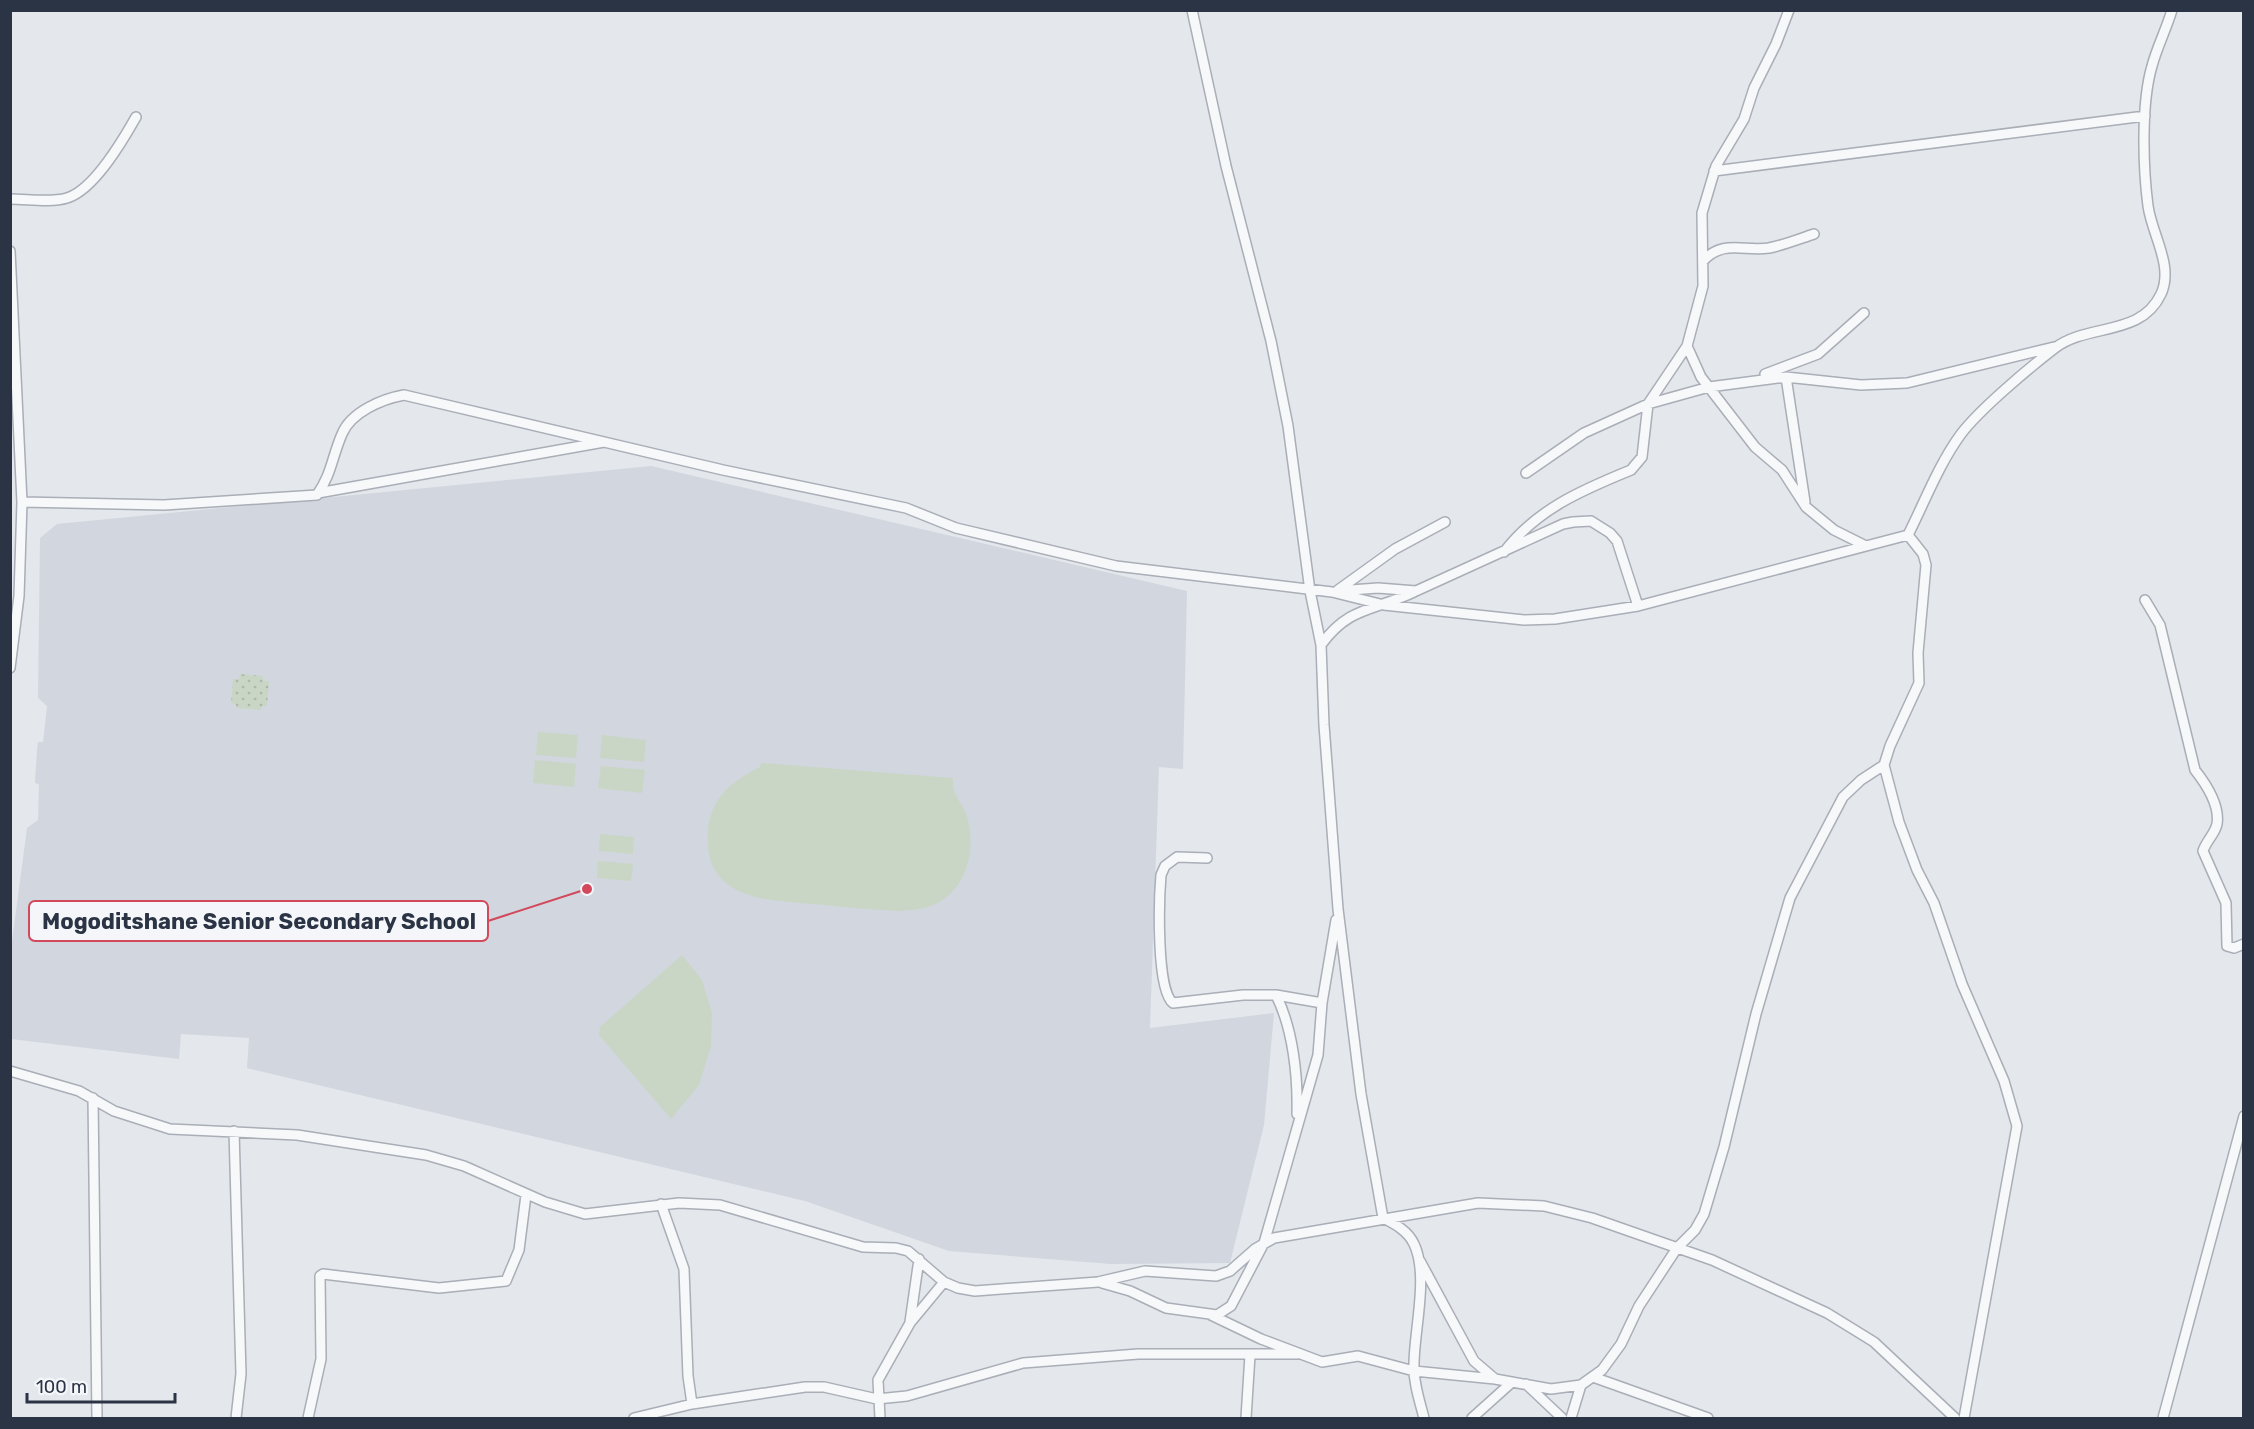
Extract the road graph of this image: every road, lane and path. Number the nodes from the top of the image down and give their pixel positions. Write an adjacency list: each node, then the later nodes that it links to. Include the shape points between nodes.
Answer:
1 (1192, 10): 27 (street, via 1281,388)
2 (1789, 10): 6 (street, via 1744,119)
3 (2172, 10): 4 (street, via 2151,68)
4 (2145, 116): 6 (street); 13 (street, via 2148,207 2166,270 2162,292 2147,314 2136,321)
5 (136, 117): 7 (street, via 95,176 76,193 60,199)
6 (1714, 171): 10 (street, via 1702,213)
7 (10, 199)
8 (1814, 234): 10 (street, via 1773,247 1727,247 1715,250)
9 (10, 251): 21 (street)
10 (1703, 261): 12 (street, via 1703,286)
11 (1864, 313): 15 (street, via 1818,354)
12 (1687, 346): 16 (street, via 1697,371); 17 (street)
13 (2057, 346): 14 (street, via 1907,383 1861,385); 24 (street, via 1965,430)
14 (1786, 377): 15 (street); 22 (street)
15 (1751, 379): 16 (street)
16 (1709, 387): 17 (street); 22 (street, via 1755,447 1782,470)
17 (1648, 404): 19 (street, via 1584,433); 26 (street, via 1642,457 1635,467 1559,501 1523,529)
18 (610, 441): 20 (street); 20 (street, via 404,395 367,408 342,432 333,467); 27 (street, via 723,470 906,508 956,528 1116,566)
19 (1526, 473)
20 (318, 493): 21 (street, via 164,506)
21 (22, 502): 34 (street, via 19,596)
22 (1806, 507): 25 (street, via 1834,530)
23 (1445, 522): 29 (street, via 1395,549)
24 (1908, 535): 25 (street); 35 (street, via 1923,554 1926,565 1919,683)
25 (1866, 546): 32 (street)
26 (1504, 552): 28 (street); 32 (street, via 1563,524 1591,521 1617,541)
27 (1310, 591): 29 (street); 33 (street)
28 (1416, 591): 29 (street, via 1377,588); 31 (street)
29 (1334, 592): 31 (street)
30 (2145, 600): 38 (street, via 2160,625 2195,770 2208,787 2216,814 2217,824 2203,851 2226,903 2228,946)
31 (1384, 605): 32 (street, via 1532,620); 33 (street, via 1352,614)
32 (1638, 606)
33 (1321, 645): 37 (street)
34 (10, 668)
35 (1884, 765): 50 (street, via 1843,797 1790,898 1711,1193 1695,1230); 79 (street, via 1899,822 2004,1081 2017,1126)
36 (1207, 858): 39 (street, via 1177,857 1161,875 1160,940 1165,994 1177,1004)
37 (1338, 909): 40 (street); 48 (street, via 1361,1094)
38 (2244, 945)
39 (1276, 995): 40 (street); 44 (street, via 1285,1013 1297,1091)
40 (1322, 1003): 44 (street, via 1318,1055)
41 (10, 1071): 42 (street)
42 (93, 1098): 45 (street, via 135,1120 185,1131); 67 (street)
43 (2243, 1118): 80 (street)
44 (1297, 1128): 49 (street)
45 (234, 1131): 46 (street, via 297,1134 426,1155 464,1166); 68 (street, via 241,1374)
46 (526, 1195): 47 (street, via 585,1214); 69 (street, via 519,1250 506,1281 439,1288 320,1276 321,1359)
47 (661, 1204): 52 (street, via 720,1205 863,1247 896,1248); 66 (street, via 684,1269)
48 (1383, 1218): 49 (street); 50 (street, via 1478,1203 1528,1204 1592,1218); 51 (street, via 1407,1234)
49 (1264, 1243): 54 (street, via 1223,1274 1145,1271); 55 (street, via 1232,1306)
50 (1677, 1248): 60 (street, via 1639,1306 1621,1344); 78 (street, via 1712,1260 1836,1318 1874,1342)
51 (1419, 1258): 59 (street); 61 (street, via 1474,1361)
52 (919, 1259): 53 (street); 56 (street)
53 (944, 1282): 54 (street, via 975,1291); 56 (street)
54 (1098, 1282): 55 (street, via 1130,1291 1166,1308)
55 (1211, 1315): 57 (street)
56 (910, 1323): 65 (street, via 879,1380)
57 (1302, 1354): 58 (street); 59 (street, via 1328,1363 1353,1356 1367,1357)
58 (1250, 1355): 65 (street, via 1138,1354 1023,1363 915,1394); 72 (street)
59 (1414, 1371): 61 (street); 73 (street)
60 (1593, 1377): 64 (street); 77 (street)
61 (1496, 1379): 62 (street)
62 (1511, 1383): 63 (street); 74 (street)
63 (1526, 1384): 64 (street, via 1551,1389); 75 (street)
64 (1581, 1385): 76 (street)
65 (878, 1399): 66 (street, via 814,1386); 71 (street)
66 (692, 1404): 70 (street)
67 (97, 1419)
68 (236, 1419)
69 (308, 1419)
70 (634, 1419)
71 (880, 1419)
72 (1246, 1419)
73 (1425, 1419)
74 (1472, 1419)
75 (1562, 1419)
76 (1571, 1419)
77 (1708, 1419)
78 (1954, 1419)
79 (1964, 1419)
80 (2163, 1419)

